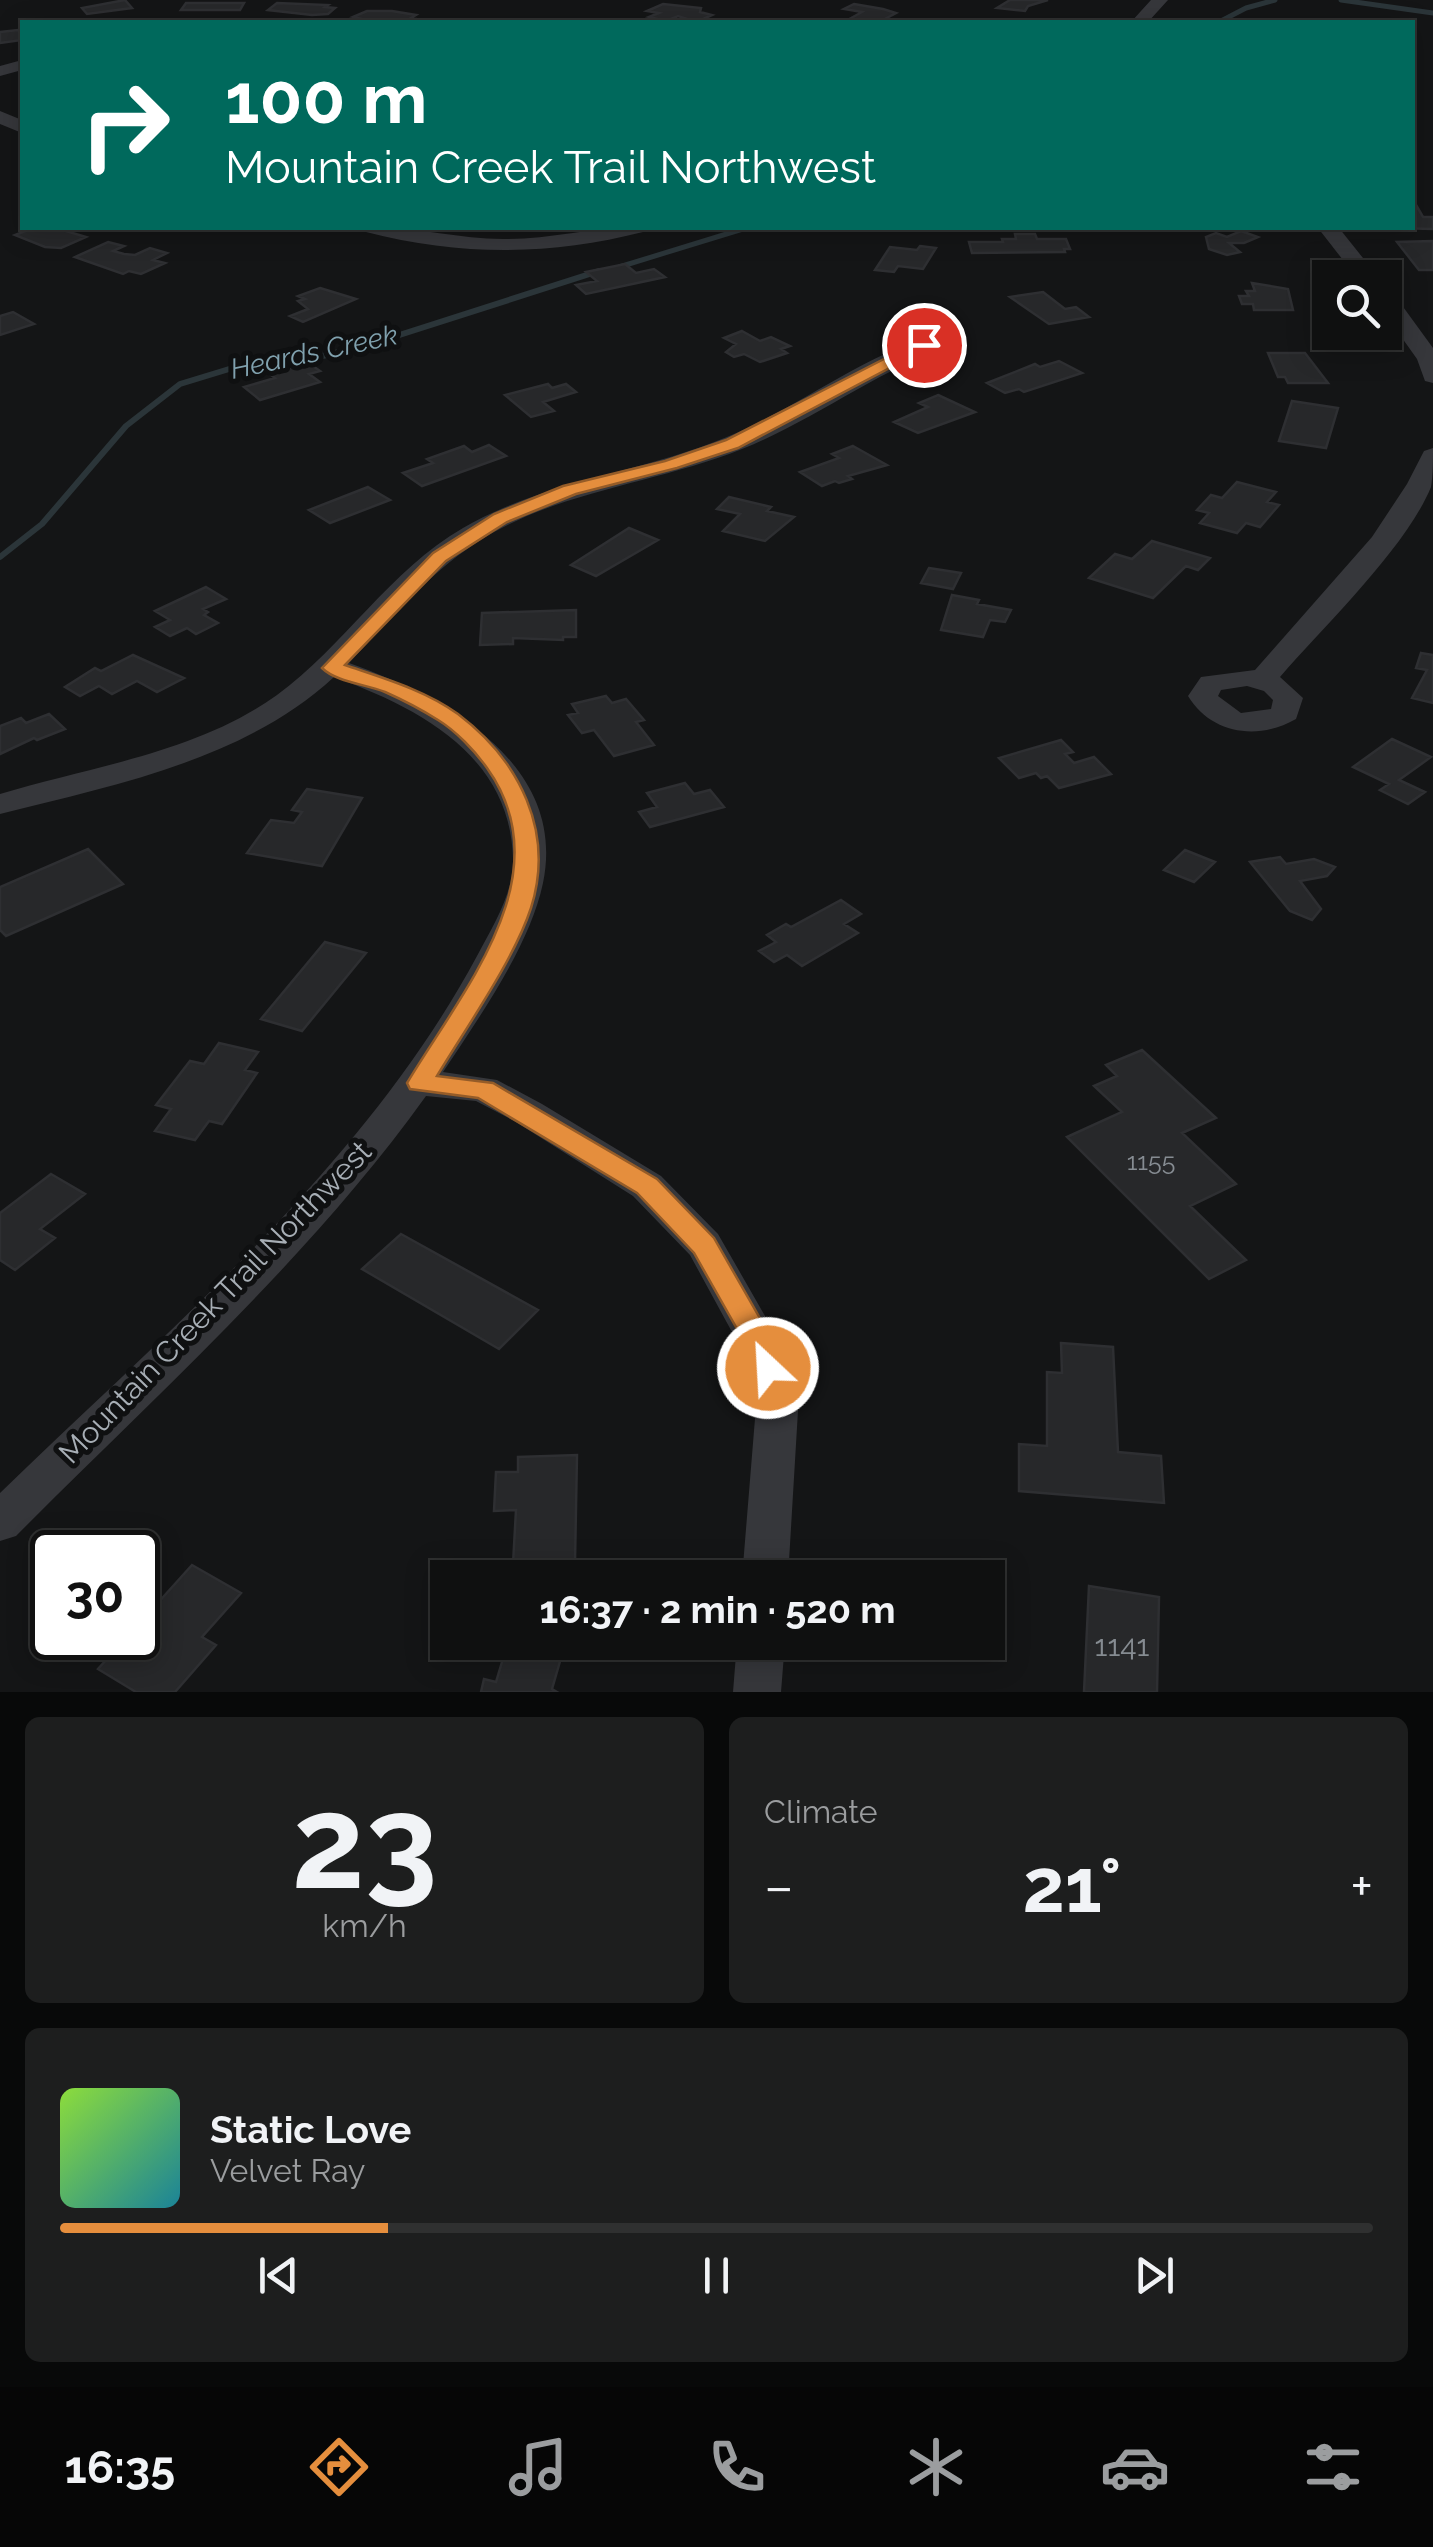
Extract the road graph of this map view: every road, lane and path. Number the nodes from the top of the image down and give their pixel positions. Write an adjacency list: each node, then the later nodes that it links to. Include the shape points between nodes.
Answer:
1 (1160, 0): 2 (street)
2 (1141, 20)
3 (382, 230): 4 (street, via 494,246 570,242)
4 (627, 230)
5 (1330, 230): 6 (street)
6 (1354, 260)
7 (1402, 322): 9 (street)
8 (945, 339): 11 (street, via 906,352 732,444 570,490 500,518 440,557)
9 (1433, 376)
10 (1433, 456): 12 (street, via 1404,514)
11 (332, 668): 13 (street, via 226,736); 14 (street, Mountain Creek Trail Northwest, via 392,688 449,718 488,754 522,812 529,859 519,910)
12 (1262, 680)
13 (0, 804)
14 (420, 1083): 15 (street, Mountain Creek Trail Northwest, via 274,1250); 16 (street, via 484,1090 529,1113 647,1186 704,1245 759,1342 778,1394)
15 (0, 1522)
16 (766, 1560)
17 (759, 1660): 18 (street)
18 (757, 1692)

